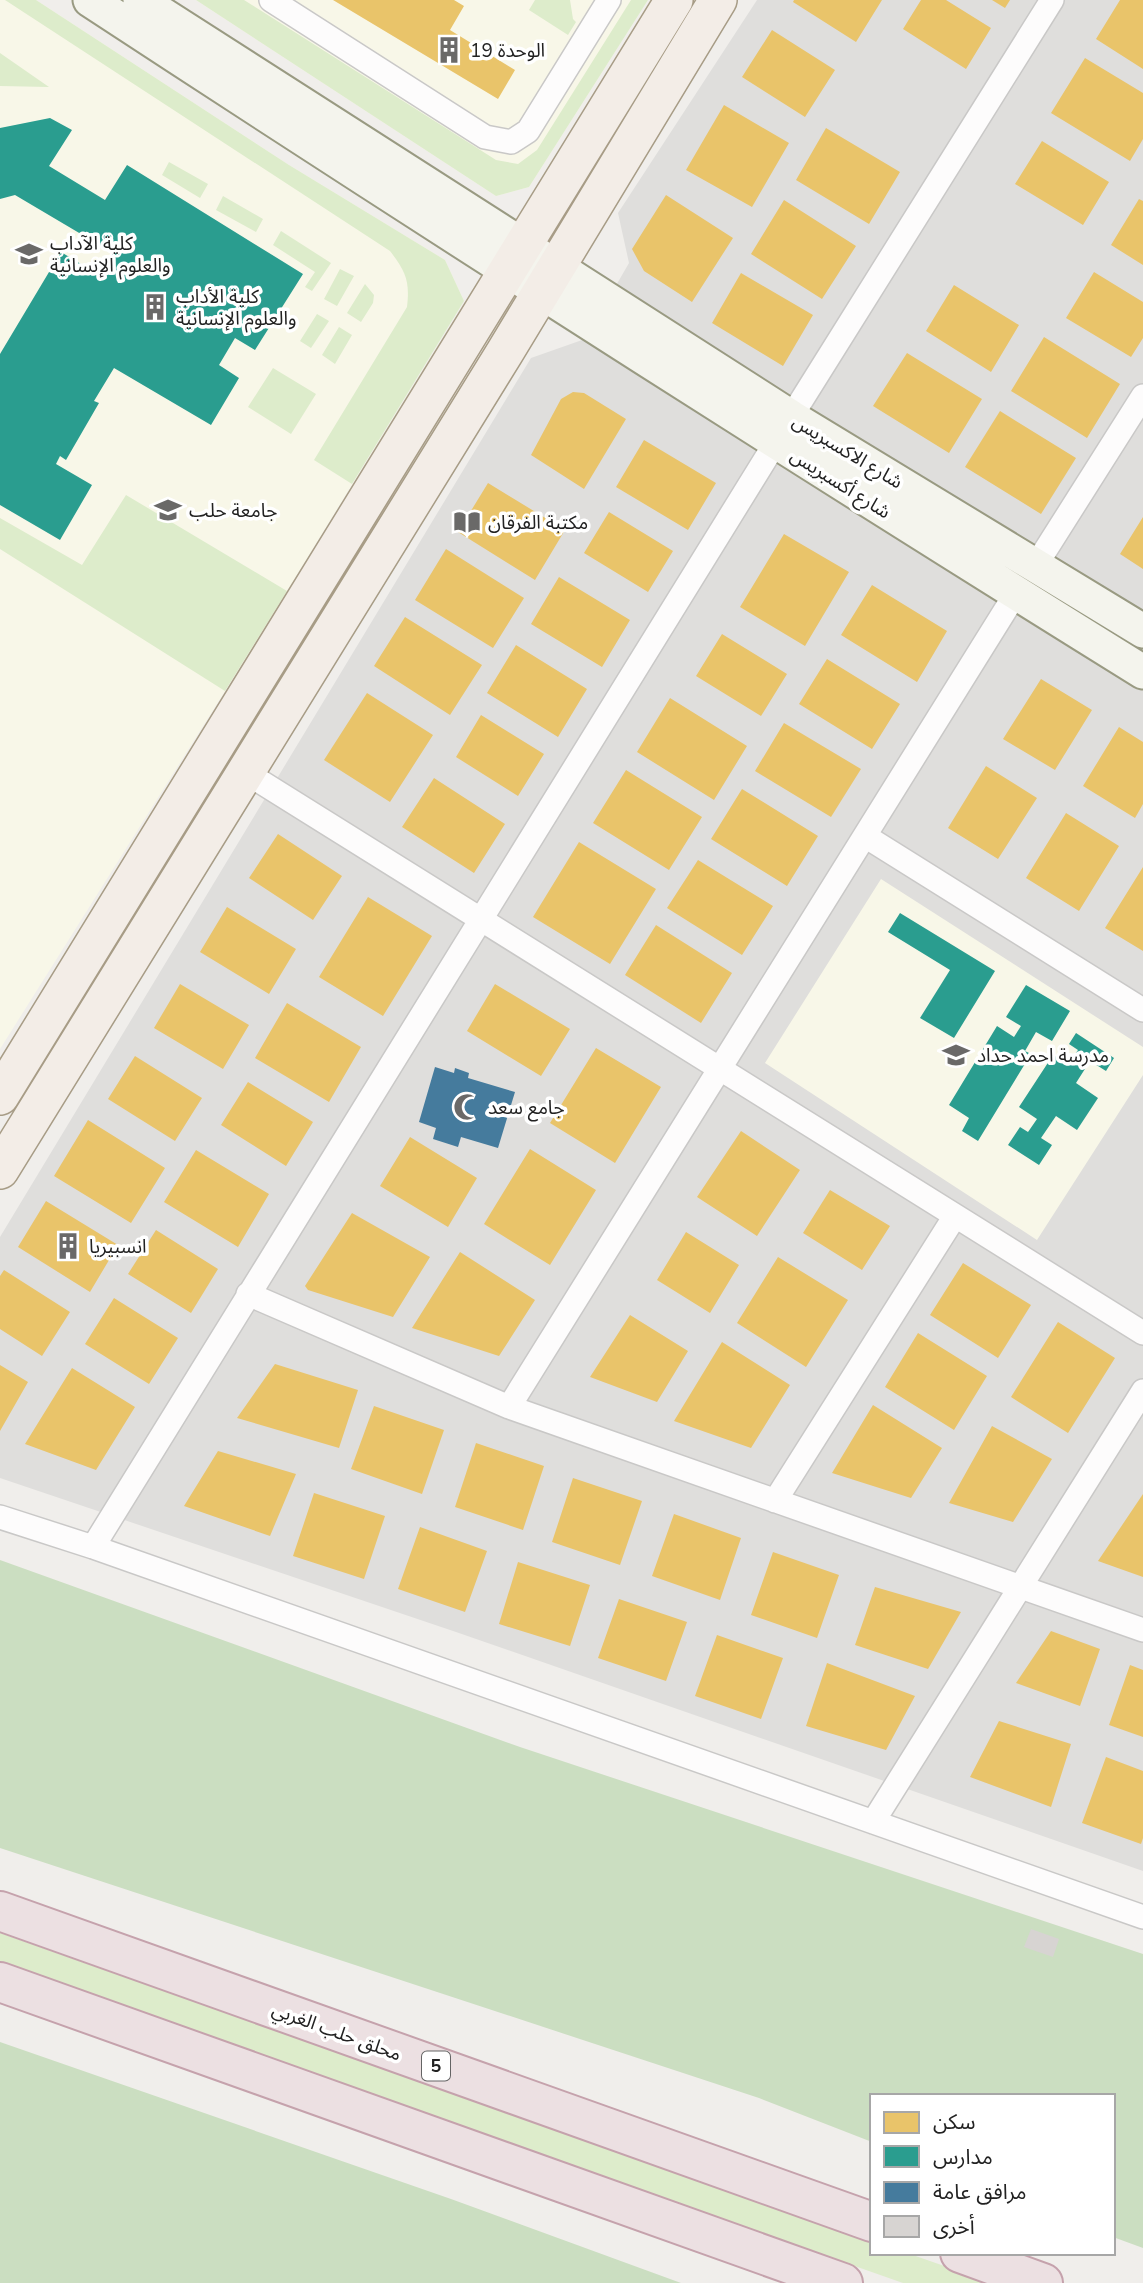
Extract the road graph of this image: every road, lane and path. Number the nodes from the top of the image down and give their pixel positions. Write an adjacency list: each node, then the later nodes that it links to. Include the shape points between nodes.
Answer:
1 (90, 0): 8 (street, via 462,243)
2 (140, 0): 8 (street)
3 (271, 0): 4 (street, via 485,137 511,142 528,131)
4 (608, 0)
5 (674, 0): 8 (main road)
6 (718, 0): 9 (main road)
7 (1052, 0): 11 (street)
8 (516, 257): 9 (street, شارع الاكسبريس); 21 (main road)
9 (550, 278): 11 (street, شارع الاكسبريس); 16 (main road)
10 (1143, 396): 12 (street)
11 (784, 429): 12 (street, شارع الاكسبريس); 13 (street, شارع أكسبريس); 18 (street)
12 (1036, 565): 14 (street, شارع الاكسبريس)
13 (1016, 593): 15 (street, شارع أكسبريس); 17 (street)
14 (1143, 631)
15 (1143, 672)
16 (245, 772): 18 (street); 22 (main road)
17 (865, 836): 19 (street); 20 (street)
18 (480, 920): 20 (street); 24 (street)
19 (1143, 1010)
20 (720, 1069): 23 (street); 27 (street)
21 (0, 1097)
22 (0, 1170)
23 (955, 1216): 25 (street); 28 (street)
24 (248, 1294): 27 (street); 30 (street)
25 (1143, 1333)
26 (1143, 1391): 31 (street)
27 (509, 1407): 28 (street)
28 (775, 1501): 31 (street)
29 (0, 1517): 30 (street)
30 (93, 1547): 33 (street)
31 (1021, 1587): 32 (street); 33 (street)
32 (1143, 1630)
33 (873, 1822): 35 (street)
34 (0, 1911): 37 (highway, محلق حلب الغربي / 5)
35 (1143, 1917)
36 (0, 1982): 39 (highway)
37 (870, 2221)
38 (966, 2255): 40 (highway)
39 (843, 2283)
40 (1043, 2283)

